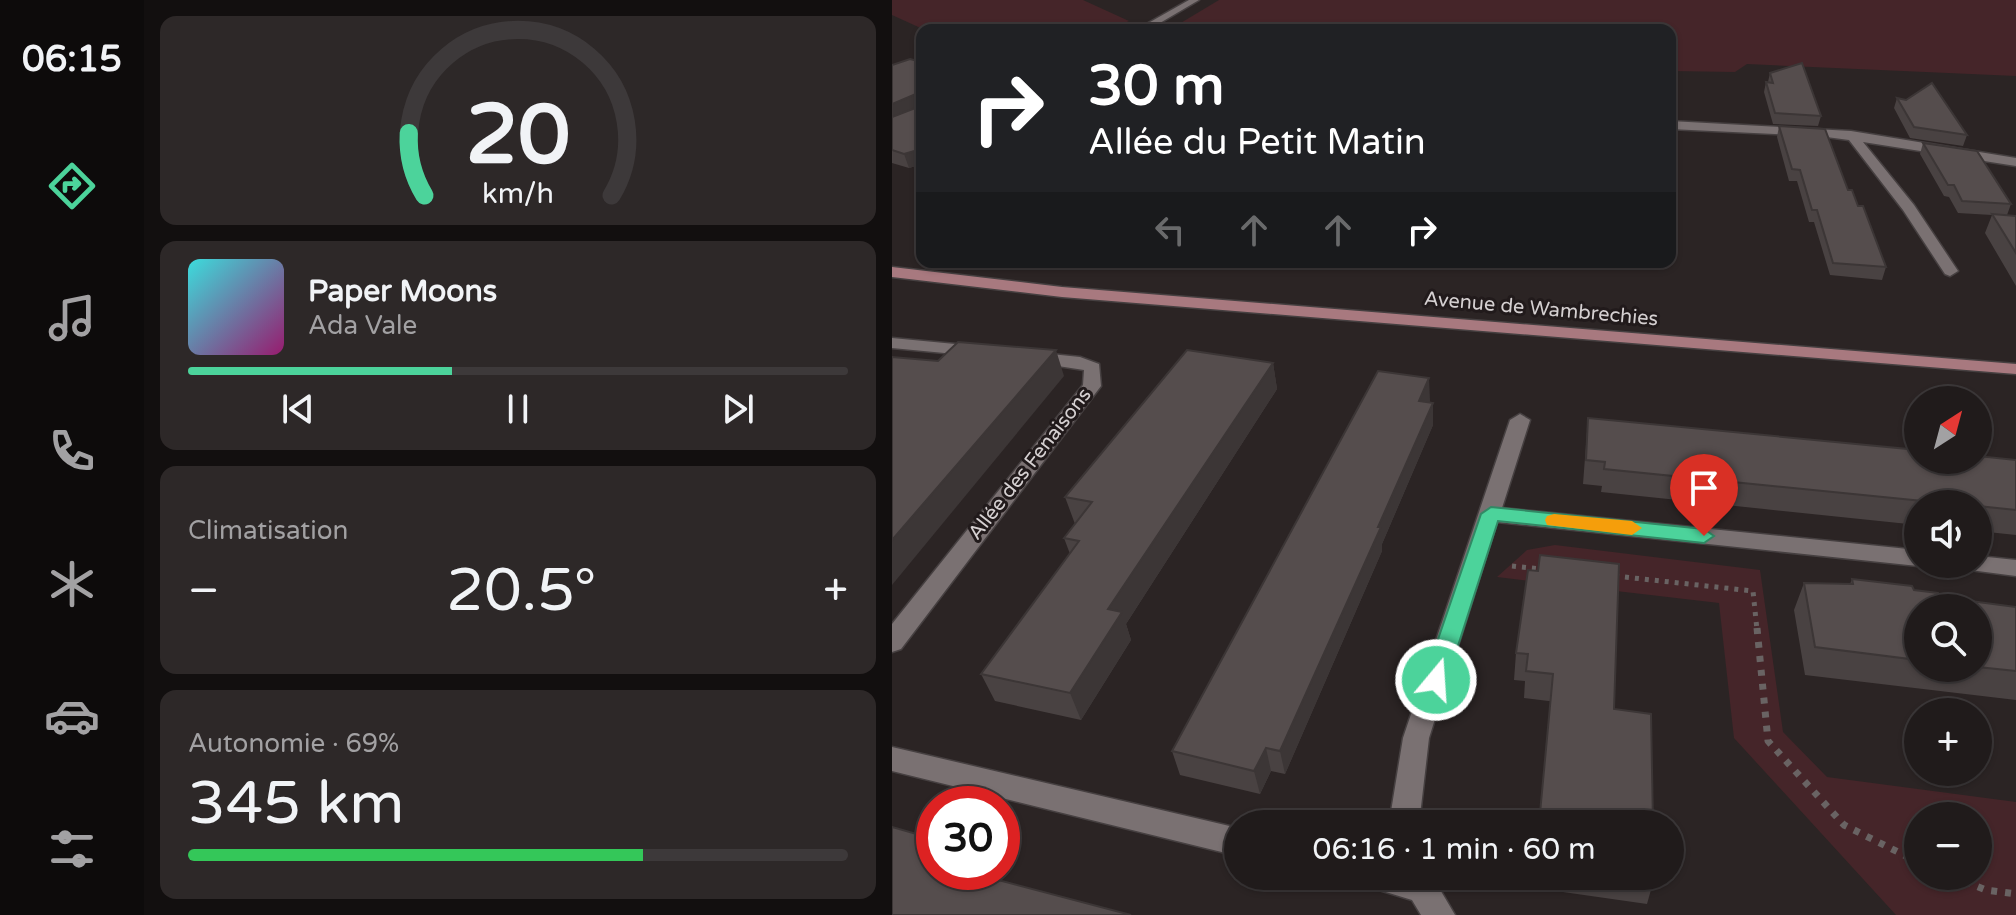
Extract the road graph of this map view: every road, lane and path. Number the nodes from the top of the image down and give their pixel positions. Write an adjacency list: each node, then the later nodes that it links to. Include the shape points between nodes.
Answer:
1 (1195, 0): 2 (street)
2 (1152, 24)
3 (1676, 125): 4 (street)
4 (1851, 135): 5 (street); 6 (street)
5 (2016, 162)
6 (1950, 271)
7 (892, 272): 9 (main road, Avenue de Wambrechies)
8 (892, 285): 9 (main road, Avenue de Wambrechies)
9 (1062, 292): 11 (main road, Avenue de Wambrechies)
10 (892, 343): 20 (street, Allée des Fenaisons, via 1080,362 1093,368 1095,377)
11 (2016, 369)
12 (1520, 420): 13 (street)
13 (1491, 514): 14 (street); 15 (street)
14 (1904, 557)
15 (1475, 562): 18 (path); 22 (street, via 1416,738)
16 (1992, 565): 17 (street)
17 (2016, 568)
18 (1552, 570)
19 (1598, 575): 24 (path, via 1753,591 1768,741 1844,825)
20 (892, 642)
21 (892, 759): 23 (street)
22 (1406, 810)
23 (1224, 839)
24 (1904, 855)
25 (1423, 890): 28 (street)
26 (1986, 890): 27 (path)
27 (2016, 894)
28 (1439, 915)

